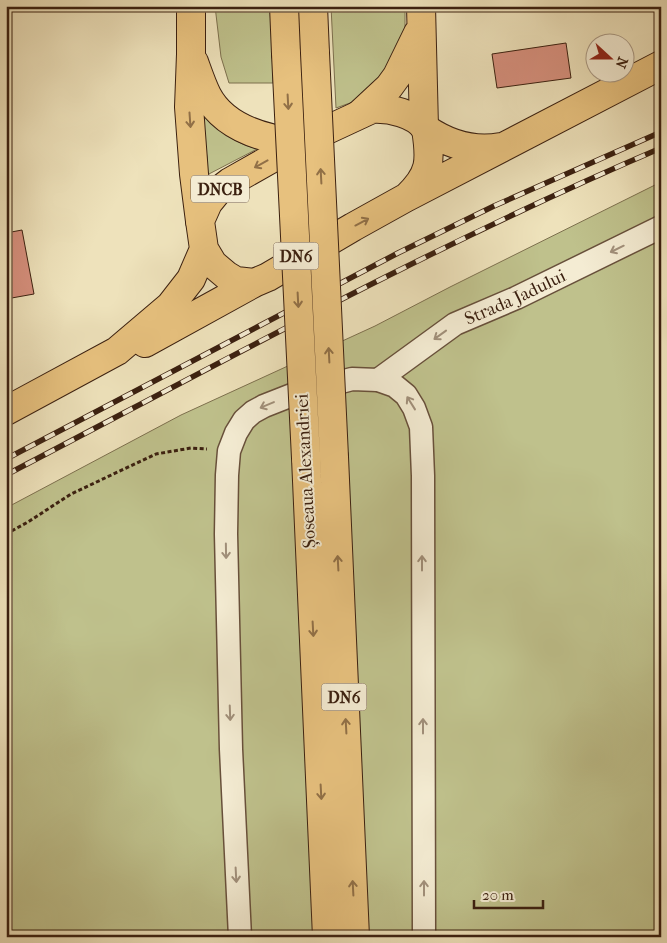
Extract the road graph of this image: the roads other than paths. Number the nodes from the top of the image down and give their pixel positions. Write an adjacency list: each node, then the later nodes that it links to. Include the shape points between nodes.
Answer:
1 (191, 6): 5 (main road)
2 (284, 6): 20 (main road, Șoseaua Alexandriei / DN6, one-way to 20, bridge)
3 (313, 6): 21 (main road, Șoseaua Alexandriei / DN6, one-way to 3, bridge)
4 (421, 17): 7 (main road, via 397,76 390,87); 8 (main road)
5 (191, 54): 9 (main road, via 207,96 228,120 260,136); 12 (main road, one-way to 12, via 189,107)
6 (661, 65): 10 (main road, DNCB)
7 (360, 114): 8 (main road, DNCB, via 385,108); 9 (main road, DNCB)
8 (425, 128): 10 (main road, DNCB, via 444,141 463,146 492,149); 11 (main road, DNCB, via 429,150 425,176)
9 (299, 143): 12 (main road, DNCB, one-way to 12, via 217,192)
10 (507, 146): 11 (main road, DNCB)
11 (407, 197): 15 (main road, DNCB, one-way to 11)
12 (200, 221): 14 (main road, DNCB)
13 (661, 227): 17 (street, Strada Jadului, one-way to 17, via 455,324)
14 (204, 249): 15 (main road, DNCB, via 213,264 226,275 236,281); 16 (main road, DNCB, via 191,279 170,306)
15 (254, 282): 16 (main road, DNCB, via 141,345)
16 (118, 351): 18 (main road, DNCB)
17 (378, 380): 19 (street, one-way to 19, via 352,379 264,406 244,420 229,451 226,534 228,628); 22 (street, one-way to 17, via 421,427 406,395 395,386)
18 (6, 411)
19 (240, 937)
20 (327, 937)
21 (355, 937)
22 (424, 937)

